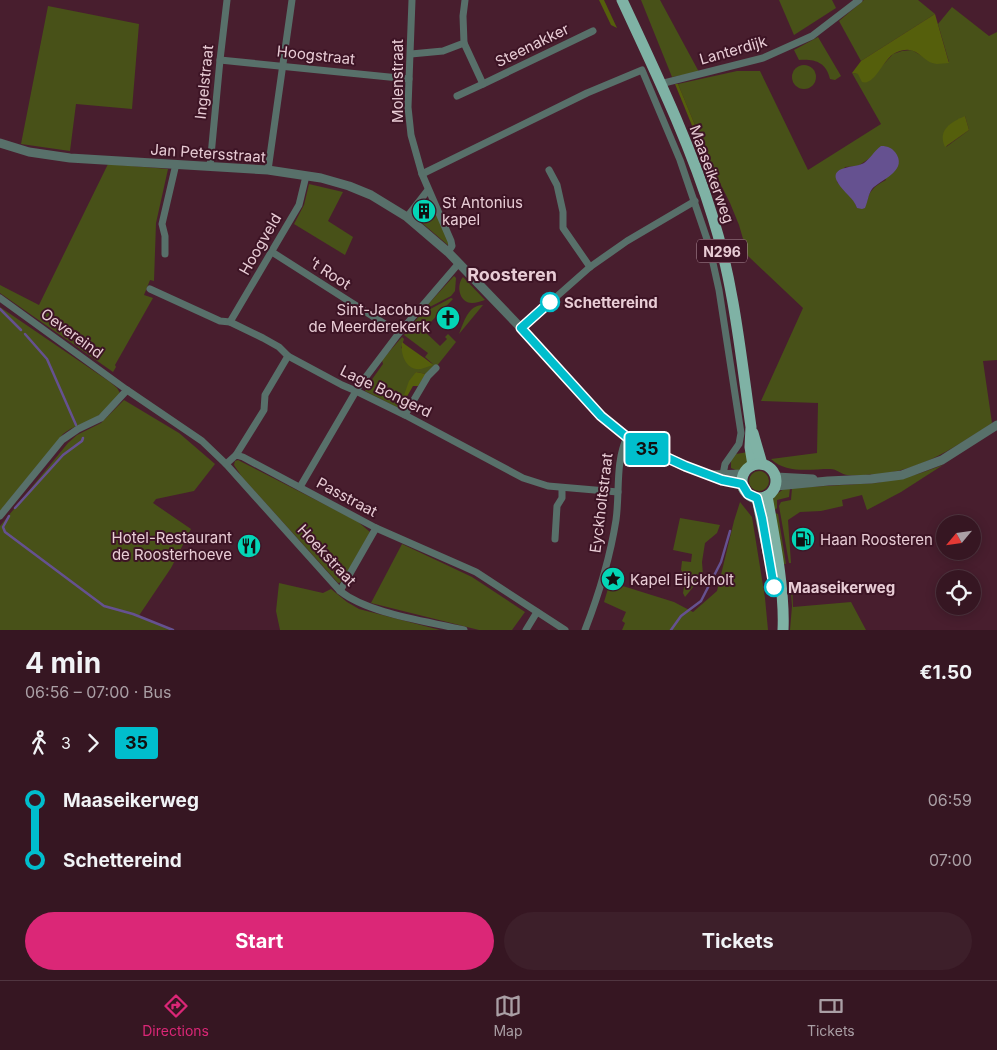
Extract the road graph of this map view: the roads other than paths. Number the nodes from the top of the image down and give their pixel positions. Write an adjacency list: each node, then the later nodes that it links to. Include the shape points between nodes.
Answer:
1 (228, 0): 10 (street, Ingelstraat)
2 (292, 0): 11 (street)
3 (412, 0): 9 (street, Molenstraat)
4 (465, 0): 8 (street, Steenakker)
5 (622, 0): 14 (main road, Maaseikerweg / N296)
6 (859, 0): 14 (street, Lanterdijk, via 812,36 763,58)
7 (593, 30): 13 (street, Steenakker)
8 (464, 43): 9 (street, via 442,51); 13 (street, Steenakker)
9 (411, 54): 12 (street, Molenstraat)
10 (220, 60): 11 (street, Hoogstraat); 18 (street, Ingelstraat)
11 (283, 65): 12 (street, Hoogstraat); 19 (street)
12 (409, 79): 21 (street, Molenstraat, via 411,135)
13 (483, 84): 15 (street, Steenakker)
14 (660, 84): 45 (main road, Maaseikerweg / N296, via 689,150 718,237 730,290 751,427 750,447)
15 (457, 96)
16 (0, 143): 17 (street, Jan Petersstraat, via 29,152 70,158)
17 (176, 164): 18 (street, Jan Petersstraat); 28 (street, via 162,224)
18 (210, 166): 19 (street, Jan Petersstraat)
19 (268, 170): 22 (street, Jan Petersstraat)
20 (549, 170): 30 (street, via 557,185 563,228)
21 (422, 174): 23 (street, Molenstraat); 24 (street, via 587,93 642,70)
22 (306, 176): 25 (street, Jan Petersstraat, via 349,186); 26 (street, Hoogveld, via 299,204)
23 (428, 190): 25 (street); 27 (street, Molenstraat, via 452,241)
24 (695, 201): 30 (street); 46 (street, via 715,268 742,433 739,444 726,462)
25 (407, 217): 27 (street, Jan Petersstraat)
26 (272, 252): 33 (street, Hoogveld); 35 (street, 't Root)
27 (448, 252): 29 (street, Jan Petersstraat)
28 (165, 254)
29 (459, 263): 34 (street, Jan Petersstraat); 35 (street)
30 (590, 267): 34 (street)
31 (150, 289): 33 (street, Lage Bongerd, via 220,321)
32 (0, 298): 38 (street, Oevereind)
33 (230, 322): 36 (street, Lage Bongerd, via 279,347)
34 (521, 328): 42 (street, Jan Petersstraat, via 601,416)
35 (399, 333): 39 (street)
36 (288, 356): 39 (street, Lage Bongerd); 43 (street, via 265,395 264,410)
37 (436, 368): 40 (street)
38 (127, 390): 44 (street, via 202,441); 53 (street, via 101,418 62,440)
39 (356, 390): 40 (street, Lage Bongerd); 49 (street)
40 (405, 415): 50 (street, Lage Bongerd, via 523,478)
41 (997, 426): 48 (street, via 948,457 902,475 879,479)
42 (626, 437): 46 (street, Jan Petersstraat, via 663,457); 51 (street, Eyckholtstraat, via 620,455)
43 (236, 455): 44 (street); 49 (street, Passtraat)
44 (226, 464): 56 (street, Hoekstraat)
45 (757, 465): 47 (main road, via 747,469); 48 (main road, via 770,467)
46 (722, 477): 47 (street, Jan Petersstraat)
47 (743, 479): 52 (main road, via 748,494)
48 (776, 482): 52 (main road, via 772,492)
49 (300, 487): 54 (street, Passtraat)
50 (562, 488): 51 (street, Lage Bongerd); 55 (street, via 562,498 557,506)
51 (618, 492): 61 (street, Eyckholtstraat, via 612,545)
52 (762, 497): 62 (main road, via 779,571 784,619)
53 (0, 516)
54 (376, 528): 56 (street); 57 (street, Passtraat, via 476,572)
55 (555, 539)
56 (340, 591): 58 (street, Hoekstraat, via 370,608)
57 (538, 612): 59 (street); 60 (street, Passtraat)
58 (464, 630)
59 (526, 630)
60 (565, 630)
61 (585, 630)
62 (782, 630)

